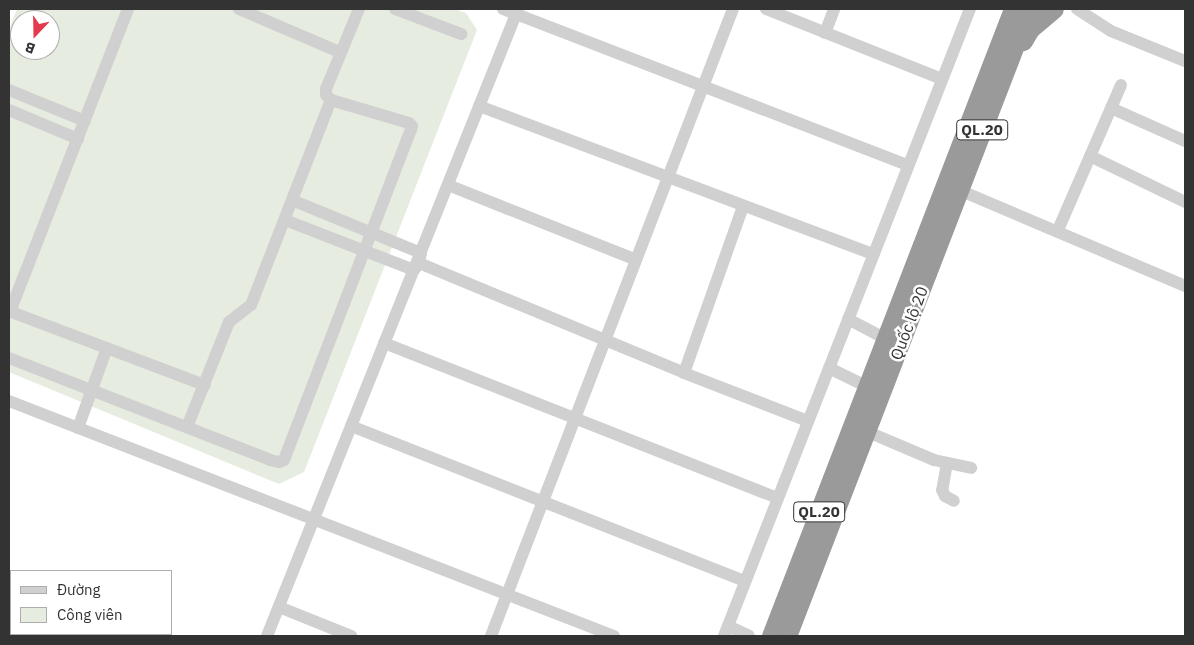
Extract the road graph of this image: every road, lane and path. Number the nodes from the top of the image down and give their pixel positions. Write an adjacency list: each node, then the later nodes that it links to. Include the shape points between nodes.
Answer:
1 (128, 9): 30 (street)
2 (239, 9): 16 (street)
3 (359, 9): 19 (street)
4 (394, 9): 18 (street)
5 (503, 9): 15 (street)
6 (733, 9): 23 (street)
7 (766, 9): 17 (street)
8 (834, 9): 17 (street)
9 (970, 9): 22 (street)
10 (999, 9): 21 (highway, QL.20)
11 (1013, 9): 21 (highway, Quốc lộ 20 / QL.20)
12 (1029, 9): 21 (highway, Quốc lộ 20 / QL.20)
13 (1054, 9): 21 (highway, QL.20, via 1030,29)
14 (1077, 9): 20 (street, via 1111,31)
15 (517, 11): 23 (street); 27 (street)
16 (259, 13): 19 (street)
17 (825, 32): 22 (street)
18 (461, 34)
19 (340, 52): 26 (street, via 326,89)
20 (1185, 61)
21 (998, 67): 37 (highway, Quốc lộ 20 / QL.20); 50 (highway, Quốc lộ 20 / QL.20)
22 (942, 80): 34 (street)
23 (703, 86): 34 (street); 35 (street)
24 (1121, 86): 28 (street)
25 (9, 90): 30 (street)
26 (331, 100): 38 (street); 43 (street, via 412,126)
27 (479, 106): 35 (street); 36 (street)
28 (1111, 108): 32 (street); 33 (street)
29 (9, 110): 31 (street)
30 (85, 120): 31 (street)
31 (78, 139): 53 (street, via 11,309 14,313)
32 (1185, 141)
33 (1090, 156): 39 (street); 42 (street)
34 (908, 165): 45 (street)
35 (668, 177): 40 (street); 46 (street)
36 (448, 185): 46 (street); 47 (street)
37 (960, 190): 42 (street); 59 (highway, Quốc lộ 20 / QL.20)
38 (292, 200): 41 (street); 43 (street)
39 (1185, 202)
40 (743, 206): 45 (street); 56 (street)
41 (285, 220): 44 (street); 57 (street, via 251,305 229,322)
42 (1058, 230): 48 (street)
43 (372, 231): 44 (street); 47 (street)
44 (365, 250): 47 (street); 64 (street, via 284,460 270,460)
45 (873, 254): 49 (street)
46 (636, 260): 51 (street)
47 (418, 262): 51 (street); 52 (street)
48 (1185, 286)
49 (848, 319): 50 (street); 55 (street)
50 (884, 338): 59 (highway, Quốc lộ 20 / QL.20)
51 (605, 340): 56 (street); 61 (street)
52 (384, 343): 61 (street); 63 (street)
53 (107, 348): 57 (street); 58 (street)
54 (9, 358): 58 (street)
55 (829, 368): 59 (street); 62 (street)
56 (684, 373): 62 (street)
57 (205, 385): 64 (street)
58 (91, 390): 64 (street); 65 (street)
59 (875, 390): 66 (highway, Quốc lộ 20 / QL.20); 82 (highway, Quốc lộ 20 / QL.20)
60 (9, 401): 65 (street)
61 (575, 419): 69 (street); 71 (street)
62 (808, 421): 69 (street)
63 (351, 426): 71 (street); 72 (street)
64 (187, 427)
65 (78, 428): 72 (street)
66 (868, 432): 67 (street); 83 (highway, Quốc lộ 20 / QL.20)
67 (947, 463): 68 (street); 70 (street, via 942,490)
68 (971, 468)
69 (778, 498): 73 (street)
70 (954, 501)
71 (543, 502): 73 (street); 74 (street)
72 (314, 520): 74 (street); 75 (street)
73 (746, 581): 76 (street)
74 (507, 594): 79 (street); 80 (street)
75 (279, 607): 77 (street); 78 (street)
76 (726, 631): 81 (street)
77 (267, 636)
78 (351, 636)
79 (491, 636)
80 (614, 636)
81 (749, 636)
82 (772, 636)
83 (787, 636)

